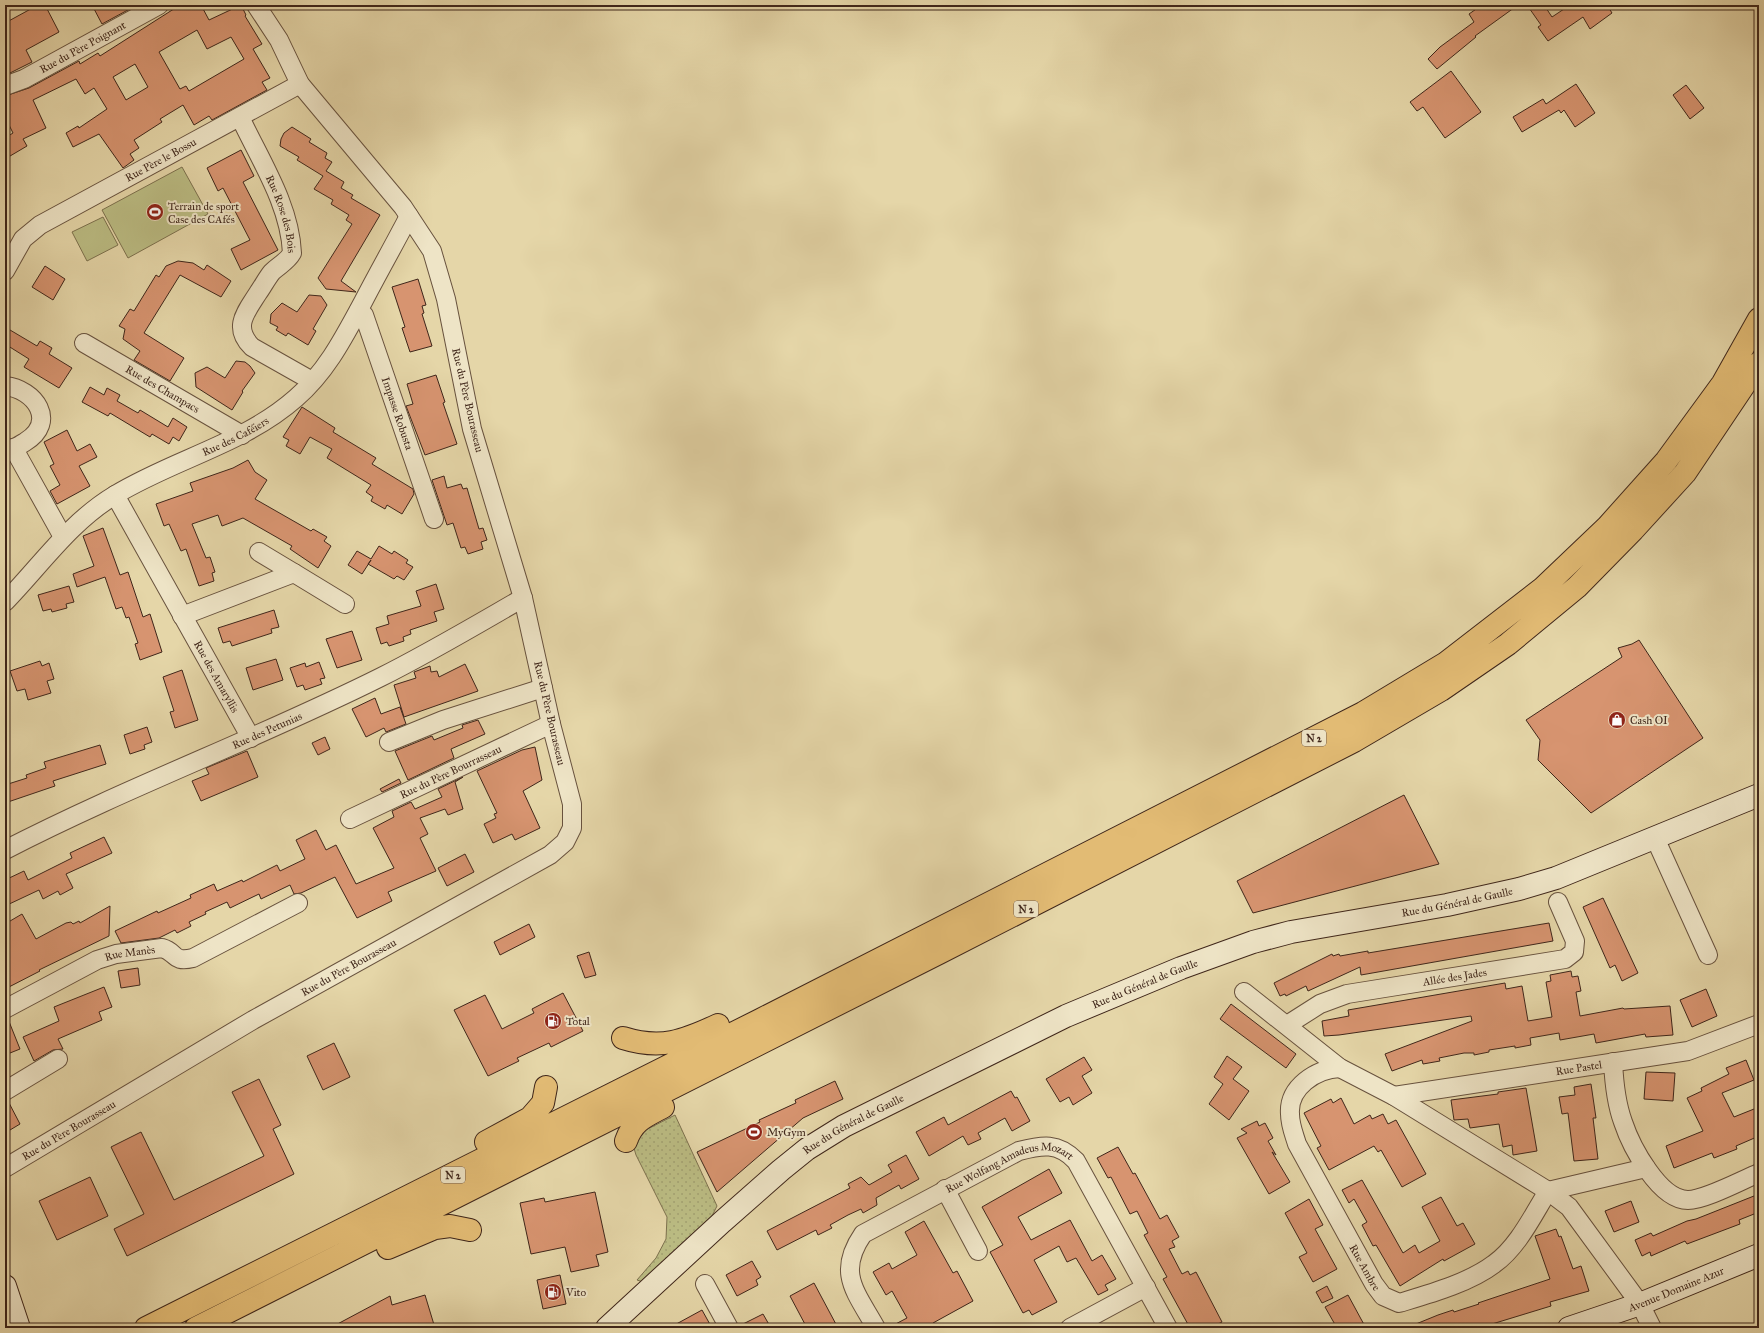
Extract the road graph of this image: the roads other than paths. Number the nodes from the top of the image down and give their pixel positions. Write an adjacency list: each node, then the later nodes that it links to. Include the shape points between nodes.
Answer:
1 (158, 5): 4 (street, Rue du Père Poignant, via 24,79)
2 (256, 5): 3 (street, Rue du Père Bourasseau, via 279,40)
3 (300, 84): 5 (street, Rue Père le Bossu); 6 (street, Rue du Père Bourasseau)
4 (5, 86)
5 (240, 117): 7 (street, Rue Père le Bossu, via 40,226); 14 (street, Rue Rose des Bois, via 282,205 292,253 287,261 271,273 243,317 245,340 252,347)
6 (409, 216): 10 (street, Rue des Caféiers); 23 (street, Rue du Père Bourasseau, via 432,251 446,299 472,429)
7 (23, 239): 8 (street, Rue Père le Bossu); 9 (street, Rue Père le Bossu)
8 (5, 246)
9 (5, 271)
10 (359, 310): 14 (street, Rue des Caféiers, via 341,345); 19 (street, Impasse Robusta, via 364,315)
11 (1759, 319): 41 (highway, N 2, via 1723,383 1675,449 1607,527 1543,588 1446,663 1363,713)
12 (84, 343): 16 (street, Rue des Champacs)
13 (1759, 363): 37 (highway, N 2, via 1685,473 1577,587 1508,644 1440,690 1354,741)
14 (312, 381): 16 (street, Rue des Caféiers, via 297,398 275,415)
15 (5, 386): 17 (street, via 25,392 33,400 40,411 42,425 34,437)
16 (242, 435): 18 (street, Rue des Caféiers, via 151,475)
17 (10, 449): 20 (street)
18 (114, 495): 20 (street, Rue des Caféiers, via 86,515); 26 (street, Rue des Amaryllis)
19 (434, 519)
20 (63, 537): 24 (street, Rue des Caféiers)
21 (259, 552): 22 (street)
22 (294, 573): 25 (street); 26 (street)
23 (523, 598): 27 (street, Rue du Père Bourasseau); 29 (street, Rue des Petunias, via 381,677)
24 (5, 602)
25 (345, 604)
26 (182, 616): 29 (street, Rue des Amaryllis)
27 (543, 688): 28 (street, Rue du Père Bourasseau); 30 (street, via 443,720)
28 (551, 724): 32 (street, Rue du Père Bourrasseau); 52 (street, Rue du Père Bourasseau, via 572,804 572,828 565,842 550,856 253,1020)
29 (251, 738): 34 (street, Rue des Petunias, via 58,822)
30 (389, 742)
31 (1759, 795): 33 (street, Rue du Général de Gaulle)
32 (350, 819)
33 (1656, 838): 38 (street); 69 (street, Rue du Général de Gaulle, via 1556,878 1519,889 1446,905 1291,932 1254,942 1180,968 1066,1016 850,1123 807,1149 728,1217)
34 (5, 850)
35 (1558, 902): 43 (street, Allée des Jades, via 1575,941 1574,952 1565,959 1347,994 1320,1004)
36 (298, 903): 40 (street, Rue Manès, via 193,958 176,958 168,949 162,948 116,954 97,960)
37 (939, 953): 51 (highway, via 720,1078 648,1115 631,1128); 61 (highway, N 2)
38 (1708, 955)
39 (1244, 992): 43 (street)
40 (5, 1009)
41 (760, 1020): 44 (highway, via 733,1018 692,1037 662,1044 641,1044); 57 (highway, N 2)
42 (1759, 1024): 46 (street, Rue Pastel, via 1688,1051)
43 (1288, 1025): 47 (street)
44 (623, 1038)
45 (58, 1060): 49 (street)
46 (1613, 1062): 50 (street, Rue Pastel); 53 (street, via 1615,1090 1623,1122)
47 (1340, 1068): 50 (street); 56 (street, Rue Ambre, via 1326,1069 1314,1074 1300,1086 1292,1099 1289,1112 1292,1129 1301,1152 1383,1296 1399,1303 1461,1282 1495,1264 1515,1242)
48 (546, 1087): 57 (highway, via 543,1103 530,1118)
49 (5, 1091)
50 (1394, 1096): 56 (street)
51 (626, 1142)
52 (5, 1168)
53 (1646, 1168): 54 (street, via 1671,1195 1687,1200 1699,1199); 56 (street)
54 (1759, 1173)
55 (945, 1189): 59 (street); 64 (street, Rue Wolfang Amadeus Mozart, via 1019,1151 1038,1146 1066,1150 1076,1161); 71 (street, Rue Wolfang Amadeus Mozart, via 863,1234 854,1248 849,1262 850,1274 854,1287)
56 (1548, 1190): 65 (street, via 1569,1207)
57 (343, 1230): 67 (highway, N 2)
58 (470, 1230): 61 (highway, via 450,1226 435,1228 340,1270)
59 (978, 1251)
60 (1759, 1255): 65 (street, Avenue Domaine Azur)
61 (320, 1266): 68 (highway, N 2)
62 (705, 1284): 70 (street)
63 (5, 1286): 66 (street)
64 (1146, 1287): 72 (street); 73 (street, Rue Wolfang Amadeus Mozart)
65 (1640, 1304): 74 (street, Avenue Domaine Azur); 75 (street)
66 (19, 1328)
67 (146, 1328)
68 (196, 1328)
69 (607, 1328)
70 (730, 1328)
71 (876, 1328)
72 (1070, 1328)
73 (1168, 1328)
74 (1569, 1328)
75 (1652, 1328)

